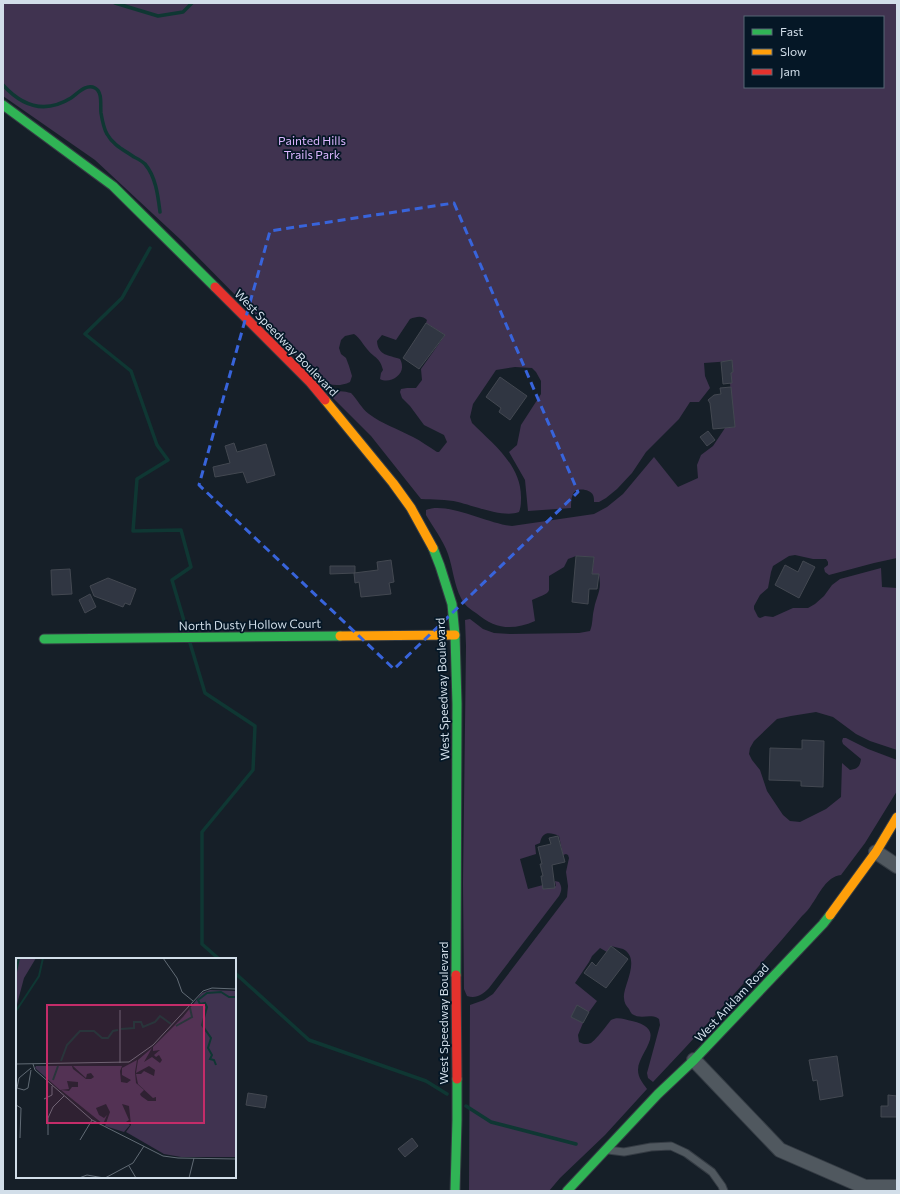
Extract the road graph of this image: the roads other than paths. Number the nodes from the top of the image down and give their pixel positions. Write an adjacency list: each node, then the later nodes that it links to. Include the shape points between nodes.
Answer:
1 (3, 105): 2 (main road, West Speedway Boulevard, via 113,186 310,382 411,508 440,566 452,604)
2 (456, 635): 3 (main road, North Dusty Hollow Court); 10 (main road, West Speedway Boulevard)
3 (44, 639)
4 (897, 817): 5 (main road, West Anklam Road)
5 (876, 852): 6 (street); 7 (main road, West Anklam Road, via 823,924)
6 (897, 866)
7 (694, 1060): 8 (main road, West Anklam Road); 9 (street, via 780,1150 866,1187)
8 (605, 1150): 11 (main road, West Anklam Road); 12 (lane, via 624,1152 671,1146 686,1153 712,1172)
9 (897, 1187)
10 (455, 1191)
11 (568, 1191)
12 (724, 1191)

